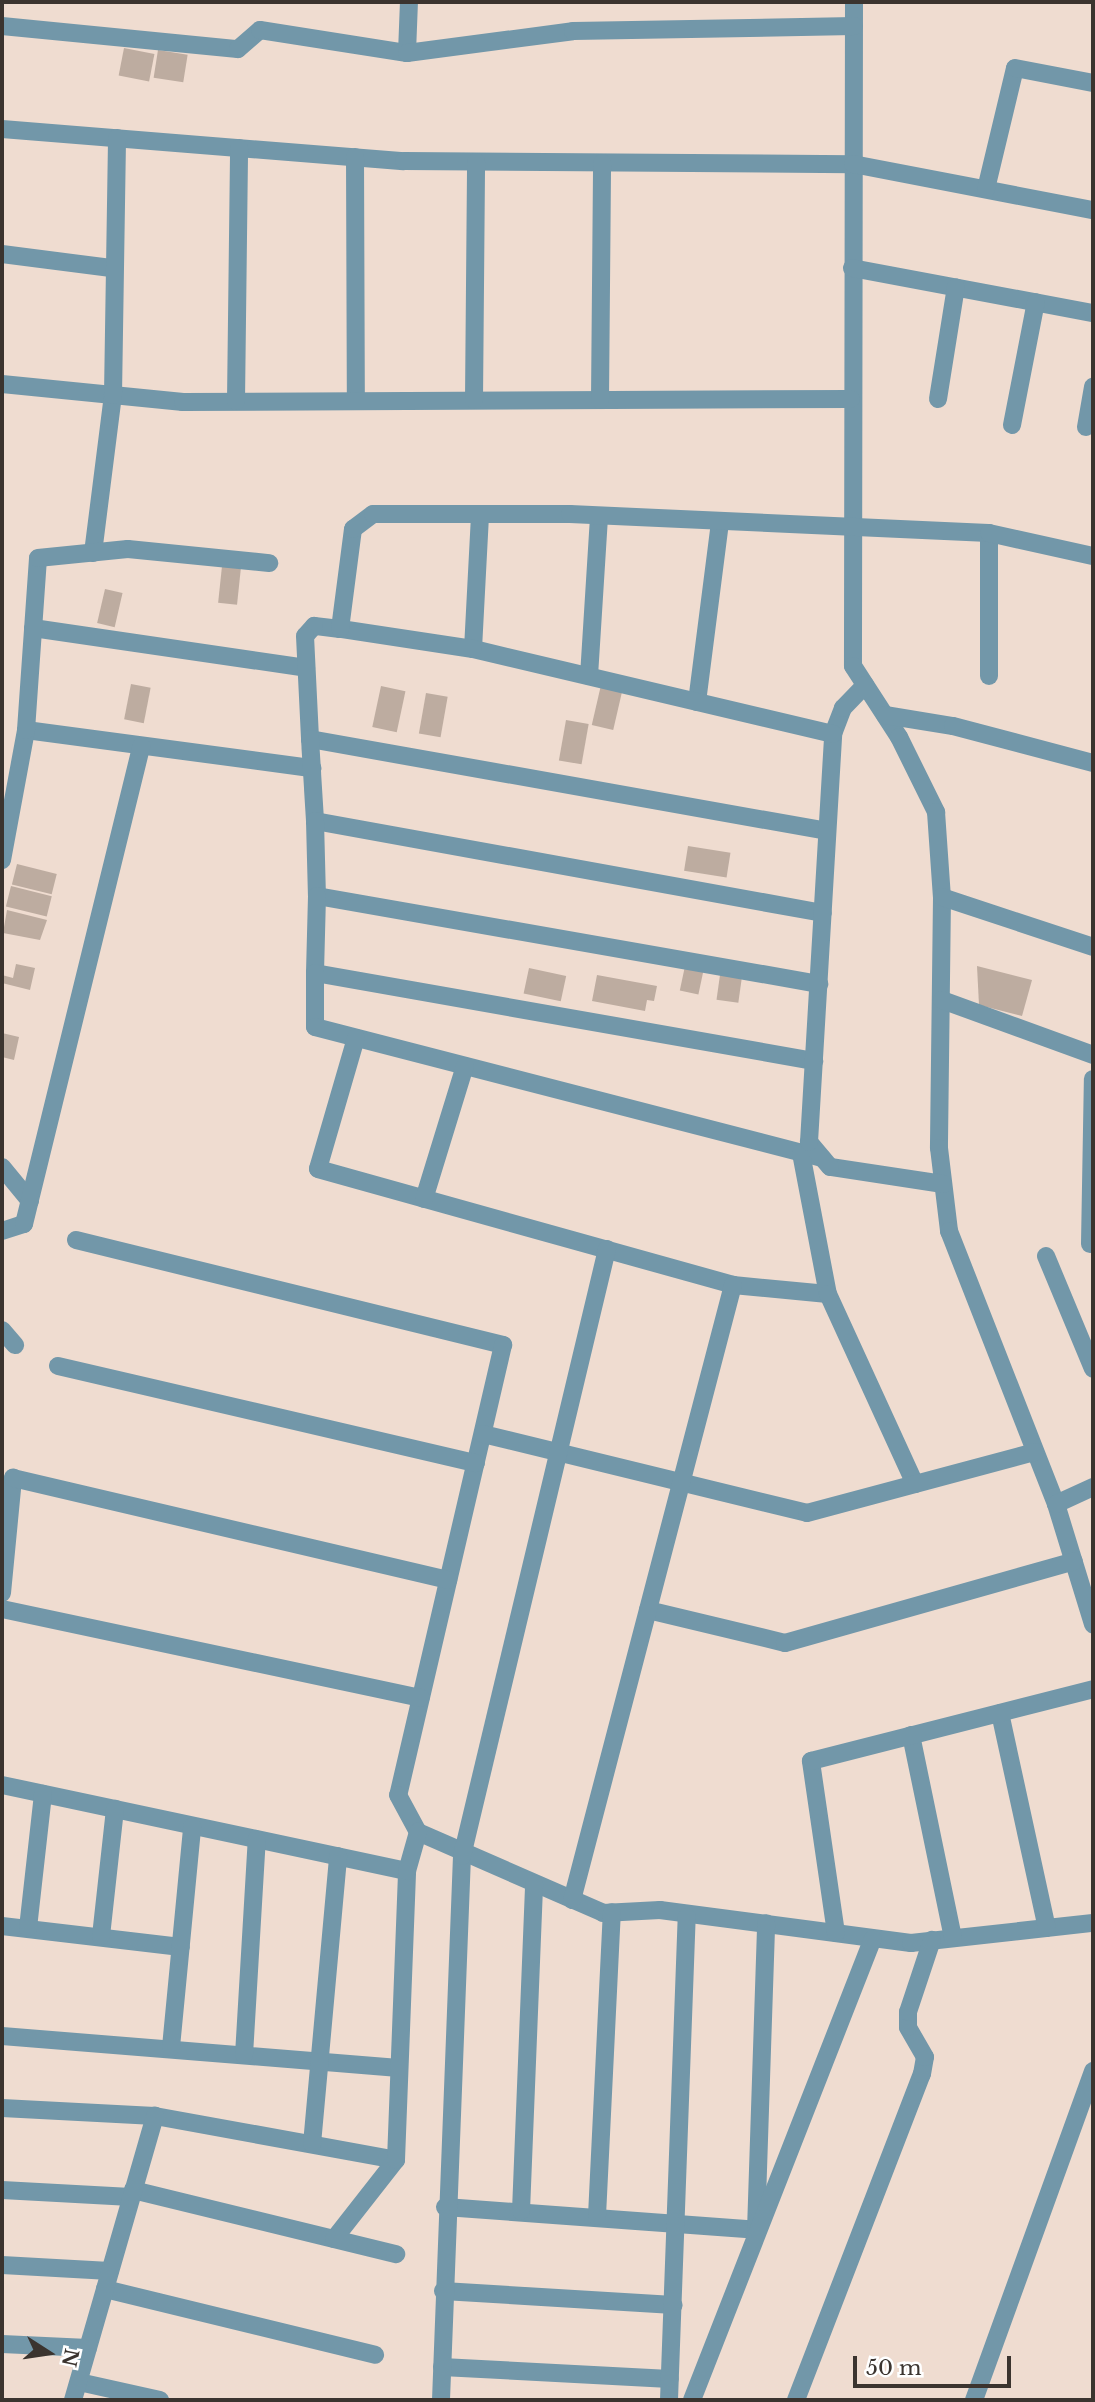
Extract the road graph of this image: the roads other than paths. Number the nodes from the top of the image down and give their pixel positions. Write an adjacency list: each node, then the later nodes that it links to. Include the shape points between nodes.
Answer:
1 (409, 2): 5 (street)
2 (854, 2): 4 (street)
3 (2, 26): 5 (street, via 238,49 260,30)
4 (854, 26): 5 (street, via 573,31); 13 (street)
5 (407, 53)
6 (1093, 83): 14 (street, via 1016,68)
7 (2, 129): 8 (street)
8 (117, 138): 9 (street); 17 (street)
9 (239, 148): 10 (street); 29 (street)
10 (355, 158): 11 (street); 30 (street)
11 (476, 162): 12 (street); 27 (street)
12 (602, 163): 13 (street); 28 (street)
13 (853, 164): 14 (street); 18 (street)
14 (986, 189): 15 (street)
15 (1093, 209)
16 (2, 254): 17 (street)
17 (111, 268): 24 (street)
18 (852, 268): 19 (street); 25 (street)
19 (956, 287): 20 (street); 26 (street)
20 (1036, 302): 21 (street); 31 (street)
21 (1093, 313)
22 (2, 384): 24 (street)
23 (1093, 387): 32 (street)
24 (113, 394): 29 (street); 38 (street)
25 (851, 399): 28 (street); 36 (street)
26 (938, 399)
27 (474, 400): 28 (street); 30 (street)
28 (600, 400)
29 (236, 401): 30 (street)
30 (356, 401)
31 (1012, 425)
32 (1086, 427)
33 (480, 514): 34 (street); 42 (street, via 361,519 353,529); 43 (street)
34 (599, 516): 35 (street); 45 (street)
35 (720, 523): 36 (street); 48 (street)
36 (850, 530): 37 (street); 47 (street, via 853,666)
37 (989, 533): 39 (street); 46 (street)
38 (93, 553): 40 (street, via 128,549); 41 (street, via 38,558)
39 (1093, 556)
40 (269, 563)
41 (33, 628): 44 (street); 50 (street)
42 (340, 629): 43 (street); 44 (street, via 307,629)
43 (473, 649): 45 (street)
44 (306, 668): 52 (street)
45 (589, 676): 48 (street)
46 (989, 676)
47 (865, 685): 49 (street); 51 (street, via 843,708)
48 (697, 702): 51 (street)
49 (885, 715): 54 (street, via 953,726); 60 (street, via 936,812)
50 (26, 730): 53 (street); 58 (street)
51 (833, 734): 57 (street)
52 (310, 739): 55 (street); 57 (street)
53 (141, 746): 55 (street); 77 (street)
54 (1093, 763)
55 (312, 768): 56 (street)
56 (315, 821): 59 (street); 61 (street)
57 (827, 831): 61 (street)
58 (2, 860)
59 (317, 896): 63 (street); 64 (street)
60 (942, 897): 62 (street); 65 (street)
61 (823, 913): 64 (street)
62 (1093, 947)
63 (315, 972): 66 (street, via 315,1027); 68 (street, via 699,1045)
64 (818, 984): 68 (street)
65 (942, 1000): 67 (street); 74 (street, via 939,1148)
66 (356, 1038): 69 (street); 76 (street, via 318,1169)
67 (1093, 1055)
68 (814, 1060): 72 (street, via 809,1142)
69 (465, 1066): 71 (street); 76 (street)
70 (1093, 1079): 75 (street)
71 (801, 1153): 72 (street); 84 (street)
72 (822, 1158): 74 (street, via 830,1167)
73 (2, 1167): 77 (street)
74 (943, 1184): 91 (street, via 949,1231)
75 (1092, 1198): 80 (street)
76 (424, 1199): 81 (street)
77 (30, 1200): 78 (street, via 24,1224)
78 (2, 1231)
79 (76, 1240): 89 (street, via 503,1345)
80 (1090, 1244)
81 (607, 1250): 83 (street); 90 (street)
82 (1046, 1256): 88 (street)
83 (733, 1284): 84 (street); 93 (street)
84 (828, 1294): 94 (street)
85 (2, 1330): 86 (street)
86 (15, 1345)
87 (58, 1366): 92 (street)
88 (1093, 1369)
89 (483, 1434): 90 (street); 92 (street)
90 (561, 1451): 93 (street); 114 (street)
91 (1035, 1452): 94 (street); 96 (street)
92 (476, 1463): 98 (street)
93 (682, 1482): 94 (street, via 807,1513); 101 (street)
94 (915, 1484)
95 (1093, 1487): 96 (street)
96 (1056, 1504): 97 (street)
97 (1074, 1561): 101 (street, via 785,1643); 102 (street)
98 (449, 1580): 99 (street, via 13,1478); 104 (street)
99 (2, 1592)
100 (2, 1609): 104 (street)
101 (648, 1610): 117 (street)
102 (1093, 1625)
103 (1093, 1689): 105 (street)
104 (421, 1698): 111 (street, via 398,1795)
105 (1000, 1713): 106 (street); 124 (street)
106 (911, 1735): 125 (street, via 811,1760); 127 (street)
107 (2, 1785): 108 (street)
108 (43, 1794): 109 (street); 123 (street)
109 (115, 1809): 110 (street); 126 (street)
110 (192, 1826): 112 (street); 130 (street)
111 (418, 1832): 114 (street); 115 (street)
112 (257, 1839): 113 (street); 133 (street)
113 (338, 1856): 115 (street); 134 (street)
114 (462, 1856): 116 (street); 143 (street)
115 (407, 1871): 135 (street)
116 (534, 1884): 117 (street); 144 (street)
117 (572, 1900): 118 (street)
118 (612, 1912): 119 (street, via 660,1910); 145 (street)
119 (687, 1917): 120 (street); 146 (street)
120 (766, 1923): 125 (street); 147 (street)
121 (1093, 1923): 124 (street)
122 (2, 1926): 123 (street)
123 (28, 1928): 126 (street)
124 (1047, 1928): 127 (street)
125 (836, 1933): 128 (street)
126 (101, 1936): 130 (street)
127 (953, 1938): 129 (street)
128 (873, 1939): 129 (street); 147 (street)
129 (932, 1940): 166 (street, via 908,2012 908,2027 925,2057 922,2074)
130 (181, 1947): 132 (street)
131 (2, 2036): 132 (street)
132 (171, 2047): 133 (street)
133 (244, 2055): 134 (street)
134 (319, 2063): 135 (street); 139 (street)
135 (399, 2068): 140 (street)
136 (1093, 2071): 167 (street)
137 (2, 2108): 138 (street)
138 (155, 2116): 139 (street); 142 (street)
139 (312, 2144): 140 (street)
140 (396, 2160): 148 (street)
141 (2, 2190): 142 (street)
142 (132, 2194): 148 (street); 151 (street)
143 (445, 2207): 144 (street); 153 (street)
144 (521, 2211): 145 (street)
145 (597, 2216): 146 (street)
146 (677, 2220): 147 (street); 154 (street)
147 (756, 2230): 165 (street)
148 (334, 2239): 149 (street)
149 (396, 2254)
150 (2, 2265): 151 (street)
151 (110, 2271): 152 (street)
152 (105, 2289): 156 (street); 157 (street)
153 (443, 2291): 154 (street); 158 (street)
154 (674, 2305): 159 (street)
155 (2, 2344): 156 (street)
156 (88, 2348): 160 (street)
157 (375, 2355)
158 (442, 2367): 159 (street); 163 (street)
159 (670, 2379): 164 (street)
160 (79, 2382): 161 (street); 162 (street)
161 (73, 2400)
162 (160, 2400)
163 (441, 2400)
164 (669, 2400)
165 (692, 2400)
166 (796, 2400)
167 (974, 2400)

